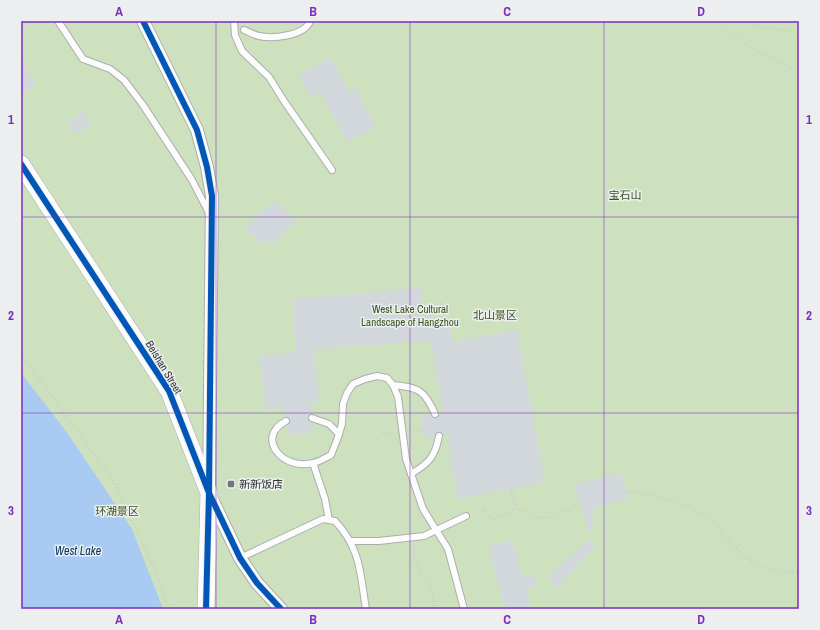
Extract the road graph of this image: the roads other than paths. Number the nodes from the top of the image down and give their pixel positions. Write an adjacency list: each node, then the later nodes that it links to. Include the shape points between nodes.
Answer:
1 (58, 21): 8 (lane, via 83,59 110,69 124,80 192,180)
2 (144, 21): 8 (street, via 197,130 212,196)
3 (234, 21): 7 (lane, via 235,35 242,51 269,77)
4 (310, 21): 5 (lane, via 298,32 278,37 259,36)
5 (244, 30)
6 (21, 164): 17 (main road, Beishan Street, via 169,390)
7 (332, 170)
8 (212, 218): 17 (street)
9 (393, 386): 10 (lane, via 414,388 424,393); 13 (lane, via 387,378 377,376 353,384 343,404); 16 (lane, via 398,397 406,459)
10 (435, 414)
11 (312, 418): 13 (lane, via 329,424)
12 (286, 421): 15 (lane, via 274,432 276,454 296,464)
13 (339, 434): 15 (lane, via 331,455)
14 (439, 436): 16 (lane, via 432,458 425,466)
15 (313, 463): 19 (lane)
16 (411, 474): 20 (lane, via 423,509)
17 (209, 493): 22 (street); 23 (main road, Beishan Street)
18 (466, 516): 20 (lane)
19 (329, 520): 21 (lane, via 335,521); 22 (lane, via 323,519)
20 (437, 531): 21 (lane, via 424,536); 26 (lane, via 448,549)
21 (351, 541): 25 (lane, via 356,552)
22 (240, 558): 24 (street, via 257,583)
23 (206, 609)
24 (281, 609)
25 (366, 609)
26 (464, 609)

